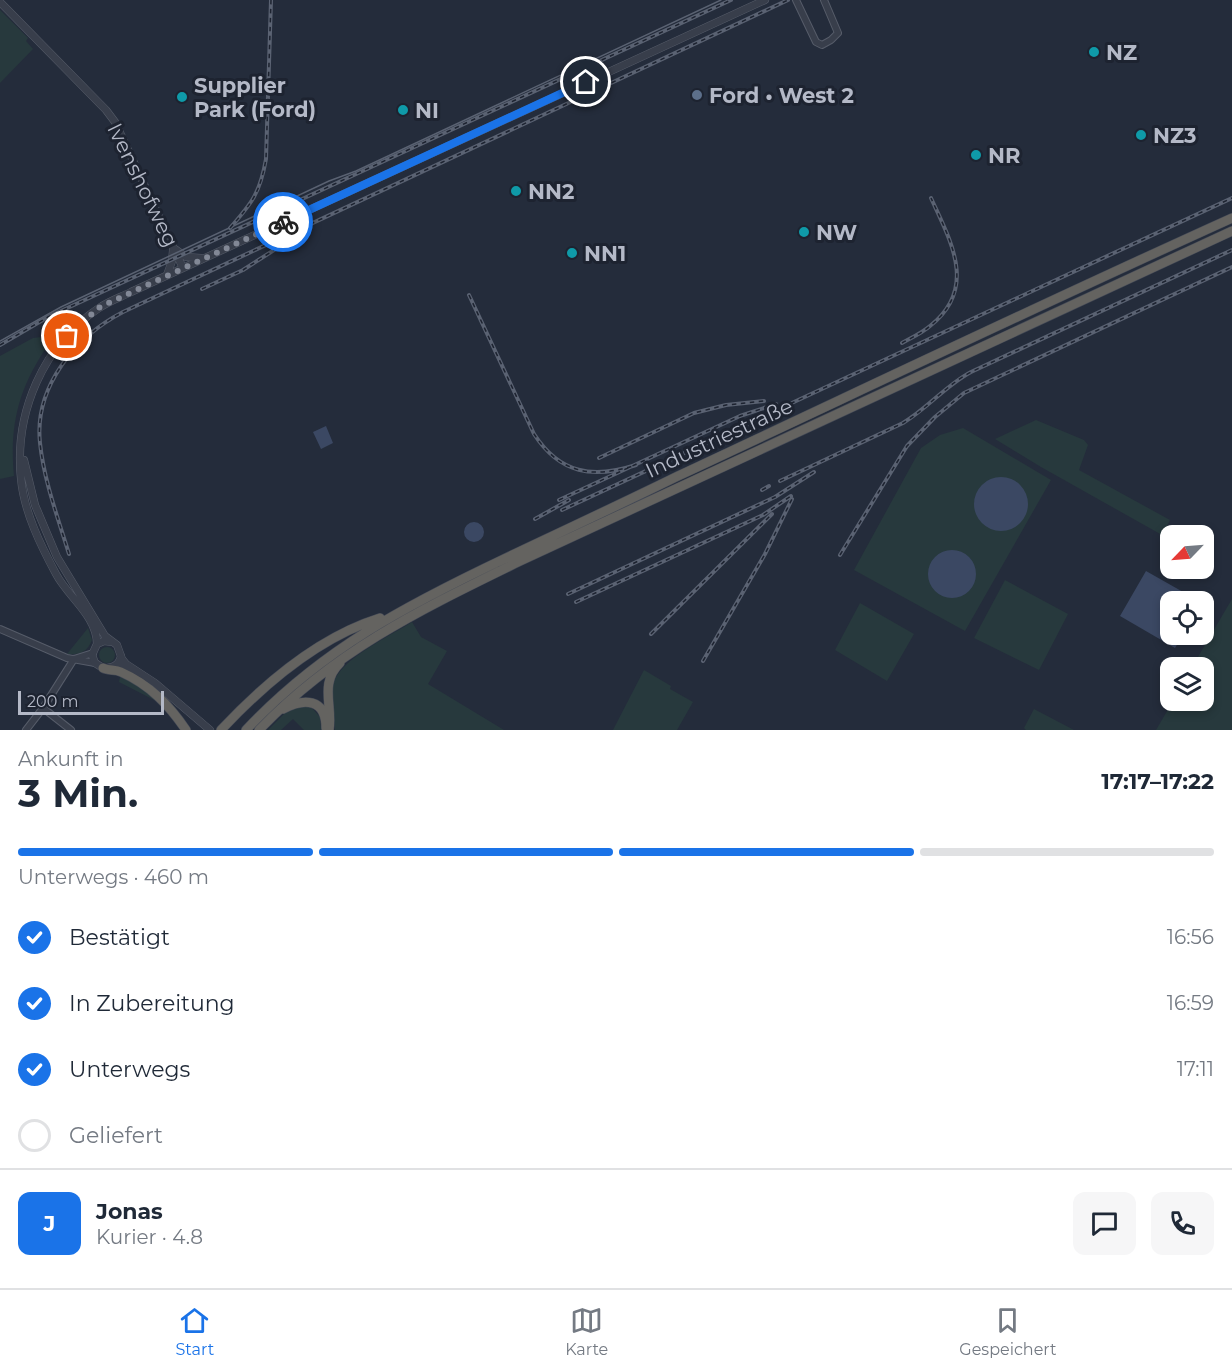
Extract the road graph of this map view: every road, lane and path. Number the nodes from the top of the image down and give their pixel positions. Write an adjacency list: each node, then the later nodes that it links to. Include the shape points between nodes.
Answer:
1 (765, 0): 8 (street)
2 (796, 0): 3 (street, via 816,42 822,45 838,33)
3 (824, 0)
4 (0, 2): 7 (street, Ivenshofweg, via 106,110 125,142)
5 (1232, 218): 12 (highway, Industriestraße, via 524,549)
6 (1232, 231): 14 (highway, Industriestraße, via 518,561)
7 (173, 248): 8 (street, via 186,256); 9 (street, Ivenshofweg); 10 (street)
8 (205, 258): 9 (street)
9 (183, 268): 10 (street)
10 (167, 275): 11 (street, via 100,307 63,340 36,383)
11 (21, 444): 15 (street, via 35,505 48,539); 16 (street, via 21,481 36,531 58,578 90,621)
12 (394, 614): 29 (highway, via 360,625 308,654 243,706); 30 (highway, Industriestraße, via 304,675)
13 (0, 629): 19 (street)
14 (370, 639): 24 (highway, Industriestraße, via 319,674); 32 (highway, via 337,666 329,678 331,720)
15 (112, 642): 16 (street); 18 (street, via 119,647)
16 (97, 644): 17 (street)
17 (93, 653): 19 (street); 21 (street)
18 (121, 656): 20 (street); 22 (street)
19 (74, 659): 21 (street); 23 (street)
20 (116, 665): 21 (street); 22 (street)
21 (99, 666): 27 (highway, via 121,672 151,689)
22 (166, 694): 28 (street)
23 (43, 708): 25 (street); 26 (street)
24 (276, 712): 31 (highway, Industriestraße); 32 (highway, via 300,701 310,702 320,708)
25 (26, 730)
26 (71, 730)
27 (186, 730)
28 (210, 730)
29 (221, 730)
30 (246, 730)
31 (259, 730)
32 (327, 730)

